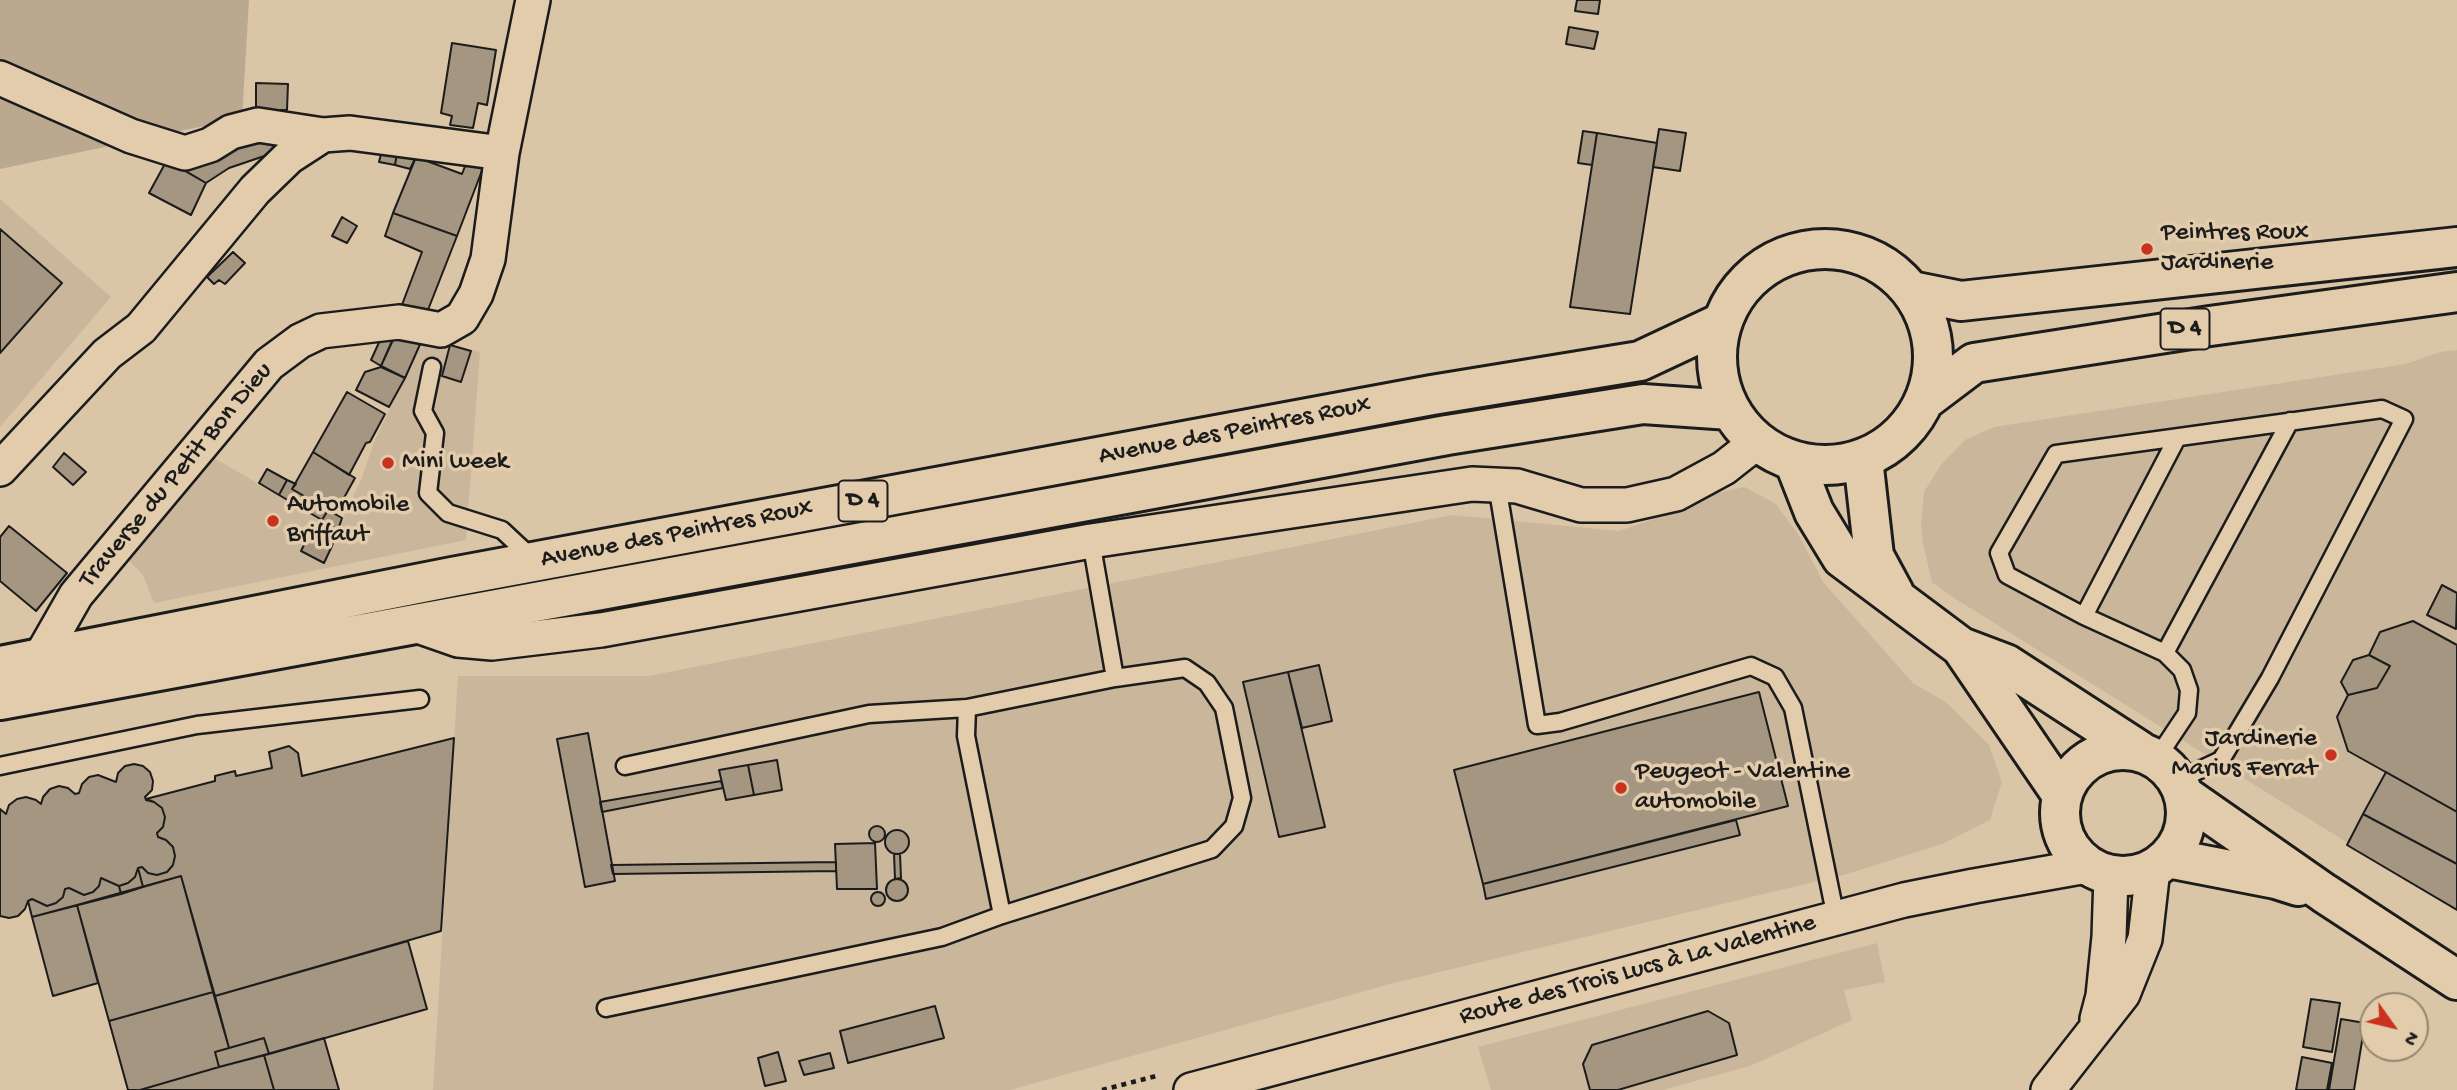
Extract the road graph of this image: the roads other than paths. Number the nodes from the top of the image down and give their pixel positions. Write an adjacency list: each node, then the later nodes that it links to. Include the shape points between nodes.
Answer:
1 (533, 0): 4 (street, Traverse du Petit Bon Dieu)
2 (0, 78): 3 (street, via 131,136 185,153 258,125)
3 (323, 135): 4 (street, via 350,133); 17 (street, via 289,156 256,190 141,328 107,354)
4 (502, 153): 26 (street, Traverse du Petit Bon Dieu, via 488,259 476,295 461,318 441,330 399,322 321,331 269,363 76,595)
5 (2457, 247): 6 (main road, D 4, via 1961,302)
6 (1911, 290): 8 (main road, via 1890,270 1865,256 1836,248 1806,250 1778,258 1754,275 1734,297); 10 (main road, via 1928,325 1933,362)
7 (2457, 292): 10 (main road, D 4, via 1974,363)
8 (1721, 323): 11 (main road, via 1716,368); 20 (main road, Avenue des Peintres Roux / D 4, via 1640,361)
9 (432, 367): 20 (lane, via 423,411 435,433 428,493 448,513 502,530)
10 (1925, 400): 15 (main road, via 1900,436)
11 (1730, 410): 14 (main road); 23 (main road, Avenue des Peintres Roux / D 4, via 1643,404 1447,435)
12 (2290, 421): 13 (lane); 25 (lane); 34 (lane, via 2382,409 2404,419 2270,678 2221,760)
13 (2177, 438): 22 (lane); 22 (lane, via 2056,454 1999,553 2007,575)
14 (1757, 443): 16 (main road); 18 (street, Avenue des Peintres Roux, via 1724,468 1676,494 1627,505 1581,505 1517,486)
15 (1863, 459): 16 (main road, via 1829,466); 21 (main road, via 1874,556)
16 (1794, 461): 21 (main road, via 1814,512 1842,558)
17 (0, 469)
18 (1497, 485): 19 (street, Avenue des Peintres Roux, via 1472,484); 40 (lane, via 1537,725 1751,666 1775,677 1793,708)
19 (1091, 541): 23 (street, Avenue des Peintres Roux, via 601,630 492,643 458,640); 28 (lane)
20 (535, 562): 26 (main road, Avenue des Peintres Roux / D 4)
21 (1899, 601): 24 (main road)
22 (2084, 616): 25 (lane)
23 (415, 625): 30 (main road, Avenue des Peintres Roux / D 4)
24 (1961, 647): 34 (main road, via 2006,664); 35 (main road)
25 (2165, 653): 34 (lane, via 2182,670 2189,690 2187,713)
26 (40, 658): 27 (main road, Avenue des Peintres Roux / D 4)
27 (0, 666)
28 (1115, 678): 31 (lane); 39 (lane, via 1185,668 1207,683 1224,708 1242,798 1234,826 1212,849)
29 (420, 699): 32 (lane, via 197,725)
30 (0, 700)
31 (967, 708): 33 (lane, via 869,714); 39 (lane, via 968,748)
32 (0, 766)
33 (625, 766)
34 (2165, 771): 35 (main road, via 2115,750 2092,757 2073,774); 36 (main road, via 2187,818 2181,840); 38 (main road)
35 (2062, 795): 37 (main road, via 2063,835 2073,852)
36 (2160, 864): 37 (main road, via 2133,876); 38 (main road, via 2276,879); 43 (street, via 2145,939 2123,994)
37 (2099, 871): 40 (street, Route des Trois Lucs à La Valentine, via 1974,886); 43 (street, via 2109,937)
38 (2324, 893): 41 (main road)
39 (1002, 915): 42 (lane, via 942,937)
40 (1836, 918): 44 (street, Route des Trois Lucs à La Valentine)
41 (2457, 979)
42 (606, 1008)
43 (2093, 1035): 45 (street)
44 (1191, 1090)
45 (2048, 1090)

